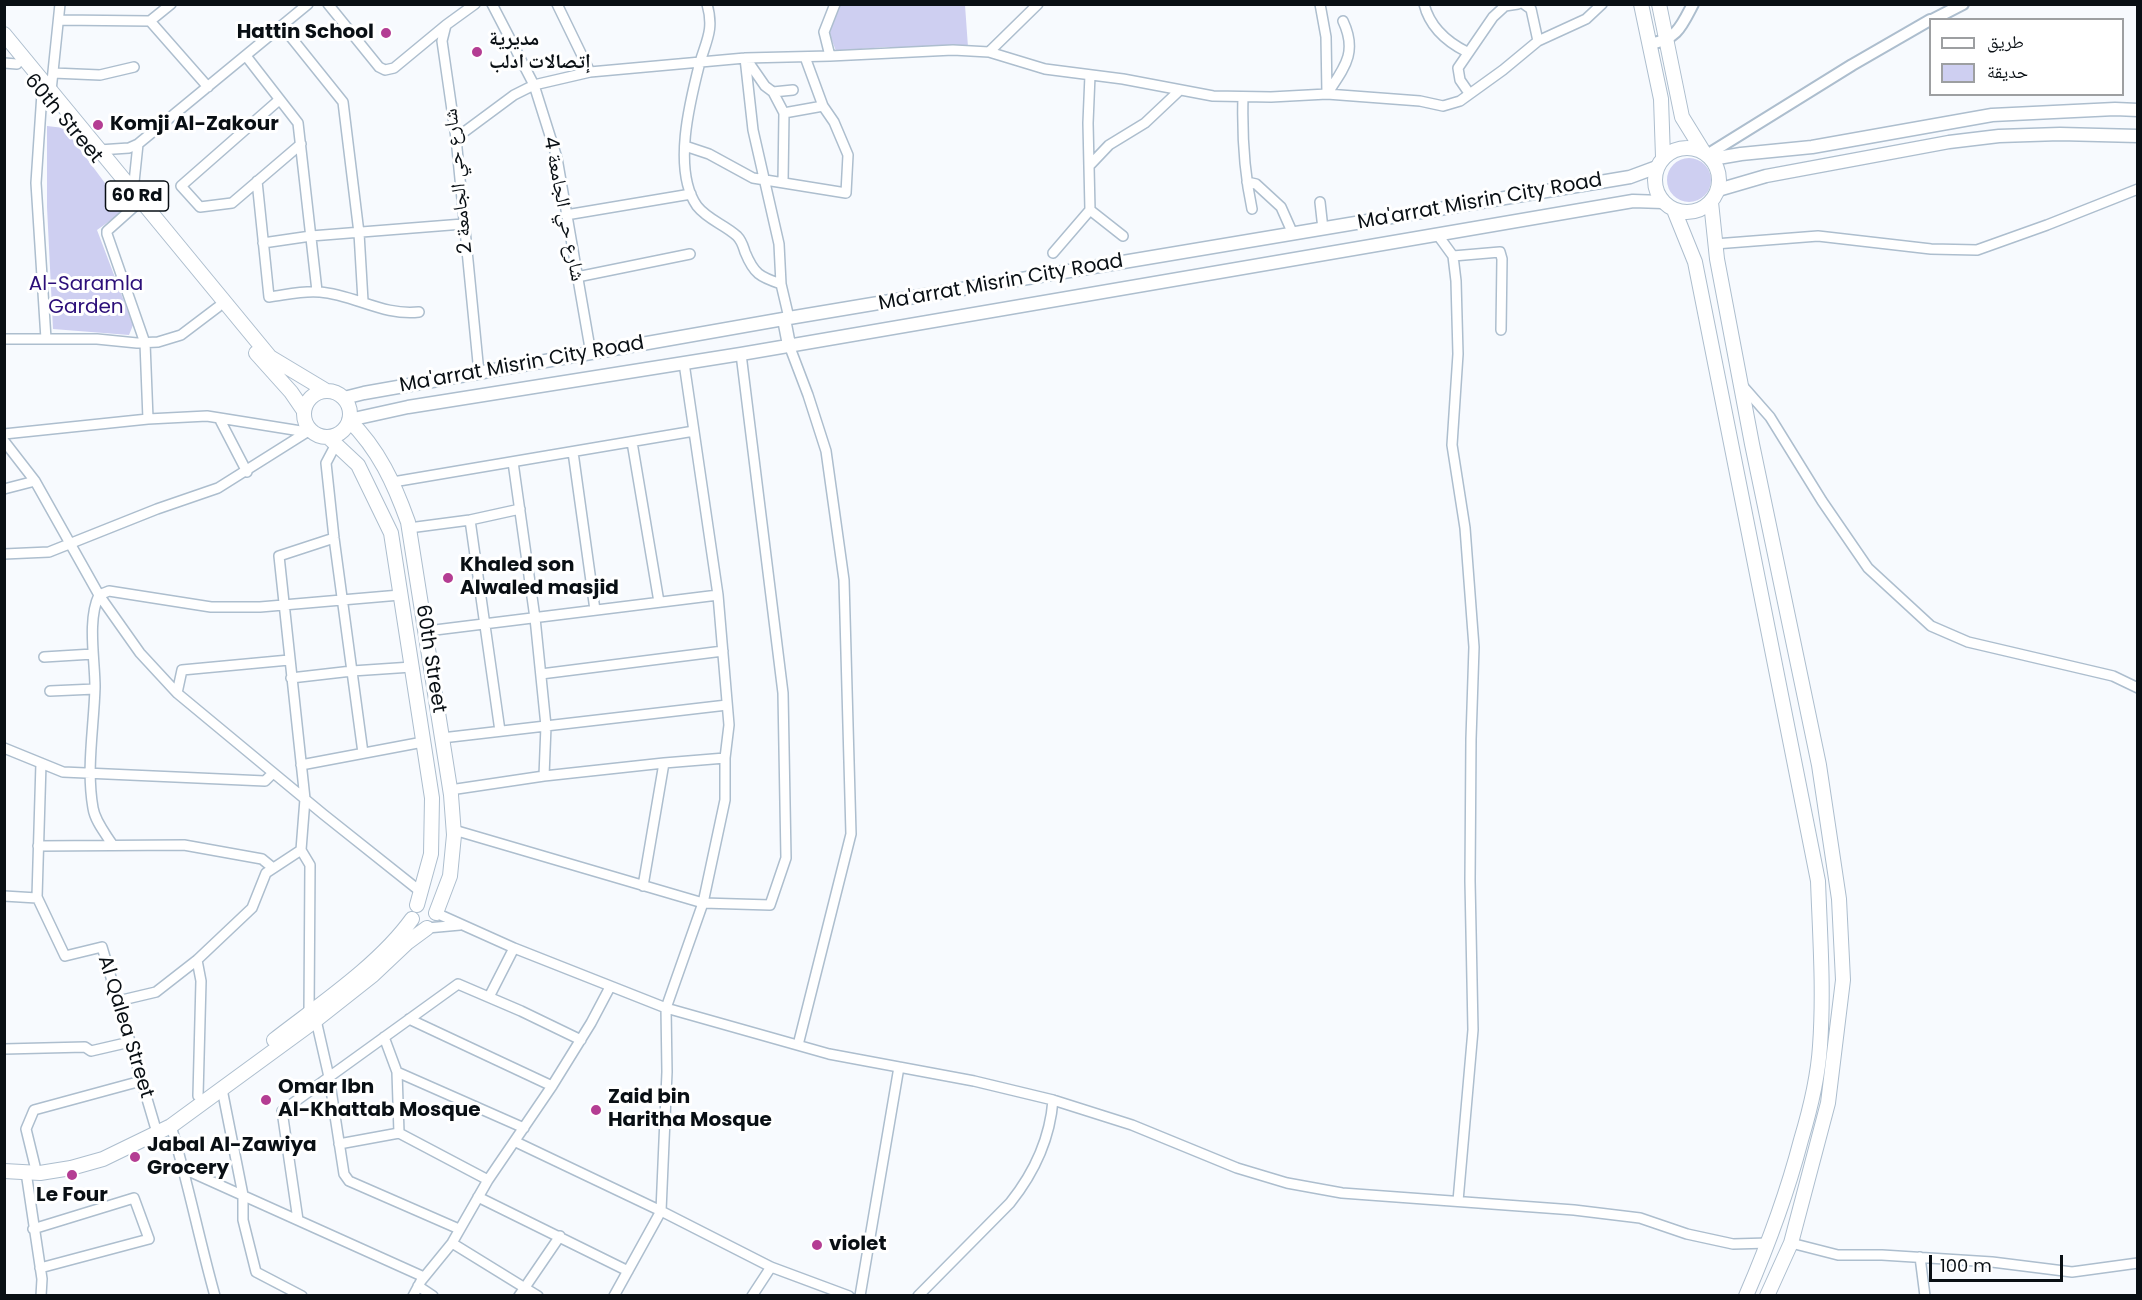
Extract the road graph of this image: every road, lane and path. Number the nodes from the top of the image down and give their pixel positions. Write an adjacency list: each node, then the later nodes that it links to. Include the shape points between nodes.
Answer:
1 (56, 4): 20 (street)
2 (171, 4): 23 (street)
3 (308, 4): 27 (street)
4 (328, 4): 26 (street, via 385,70 394,68)
5 (475, 4): 26 (street)
6 (492, 4): 45 (street, شارع حي الجامعة 4)
7 (557, 4): 42 (street)
8 (707, 4): 39 (street, via 711,26)
9 (835, 4): 37 (street, via 824,32)
10 (1038, 4): 33 (street)
11 (1320, 4): 52 (street, via 1326,37)
12 (1424, 4): 34 (street, via 1443,37)
13 (1518, 4): 34 (street, via 1505,6 1492,17)
14 (1524, 4): 30 (street, via 1531,9)
15 (1602, 4): 30 (street, via 1586,19)
16 (1641, 4): 31 (main road)
17 (1659, 4): 29 (main road)
18 (1693, 4): 29 (street, via 1679,30)
19 (1963, 4): 21 (street)
20 (60, 5): 22 (street)
21 (1935, 18)
22 (59, 21): 23 (street); 43 (street)
23 (150, 21): 46 (street)
24 (1343, 21): 52 (street, via 1350,40 1349,55)
25 (1929, 21): 65 (street)
26 (446, 25): 60 (street, شارع حي الجامعة 2, via 443,58)
27 (282, 26): 35 (street); 83 (street, via 343,102)
28 (4, 34): 50 (main road, 60th Street / 60 Rd)
29 (1666, 39): 31 (street); 65 (main road, via 1682,117)
30 (1538, 41): 51 (street)
31 (1650, 44): 66 (main road, via 1661,99)
32 (4, 48): 40 (main road, 60th Street)
33 (989, 52): 37 (street, via 953,50); 44 (street, via 1045,69)
34 (1467, 52): 51 (street, via 1458,74)
35 (246, 56): 46 (street); 55 (street)
36 (805, 57): 37 (street); 38 (street); 56 (street)
37 (830, 57)
38 (745, 58): 39 (street); 47 (street); 53 (street)
39 (700, 62): 42 (street); 63 (street)
40 (11, 64): 50 (main road, 60th Street)
41 (134, 68): 43 (street, via 100,75)
42 (590, 72): 45 (street)
43 (53, 74): 50 (street)
44 (1090, 75): 49 (street); 67 (street)
45 (534, 85): 60 (street); 80 (street, شارع حي الجامعة 4, via 557,158)
46 (208, 87): 61 (street)
47 (769, 89): 48 (street); 53 (street); 58 (street)
48 (793, 90)
49 (1180, 90): 54 (street); 67 (street, via 1145,123 1109,145)
50 (46, 92): 64 (main road, 60th Street / 60 Rd); 75 (main road, 60th Street); 102 (street, via 36,183)
51 (1469, 93): 52 (street, via 1460,101 1443,106)
52 (1327, 94): 54 (street)
53 (748, 96): 68 (street)
54 (1243, 97): 71 (street)
55 (279, 100): 62 (street, via 298,123); 69 (street, via 181,186 200,207 232,203)
56 (823, 106): 58 (street); 70 (street, via 848,155 846,193)
57 (2138, 110): 65 (main road, via 1992,115 1812,147)
58 (784, 114): 70 (street)
59 (2138, 136): 74 (main road, via 2060,134 1949,142 1766,176)
60 (456, 138): 81 (street, شارع حي الجامعة 2)
61 (138, 144): 64 (street); 75 (street)
62 (301, 144): 69 (street); 86 (street)
63 (685, 146): 68 (street, via 709,153 747,176); 73 (street)
64 (99, 150): 75 (main road, 60th Street / 60 Rd)
65 (1707, 155): 66 (main road, via 1683,147 1672,150); 74 (main road, via 1719,172)
66 (1660, 162): 77 (main road, via 1655,185); 82 (main road, Ma'arrat Misrin City Road, via 1630,177)
67 (1090, 165): 79 (street)
68 (763, 179): 70 (street); 94 (street, via 780,250)
69 (257, 181): 88 (street)
70 (783, 182)
71 (1247, 182): 78 (street); 84 (street, via 1256,184 1281,207)
72 (2138, 189): 89 (street, via 1977,250 1931,249 1818,236)
73 (691, 194): 80 (street); 94 (street, via 708,217 740,240 756,273)
74 (1715, 196): 77 (main road, via 1694,212); 89 (main road)
75 (134, 199): 97 (main road, 60th Street); 103 (street, via 107,234); 110 (main road, 60th Street / 60 Rd, via 270,357)
76 (1320, 202): 82 (street)
77 (1669, 206): 85 (main road, Ma'arrat Misrin City Road, via 1633,201); 228 (main road, via 1695,262 1818,881 1820,1048 1812,1102)
78 (1252, 209)
79 (1090, 210): 87 (street); 90 (street)
80 (566, 215): 93 (street, شارع حي الجامعة 4)
81 (464, 224): 83 (street); 108 (street, شارع حي الجامعة 2)
82 (1323, 229): 84 (main road, Ma'arrat Misrin City Road)
83 (359, 233): 86 (street); 96 (street)
84 (1293, 234): 99 (main road, Ma'arrat Misrin City Road)
85 (1437, 234): 92 (street); 104 (main road, Ma'arrat Misrin City Road)
86 (310, 236): 88 (street); 95 (street)
87 (1123, 236)
88 (262, 243): 95 (street, via 269,297)
89 (1715, 244): 109 (main road)
90 (1053, 253)
91 (690, 254): 93 (street)
92 (1453, 256): 100 (street, via 1500,252); 221 (street, via 1458,354 1452,445 1465,528 1474,647 1470,869 1473,1030)
93 (577, 277): 105 (street, شارع حي الجامعة 4)
94 (781, 284): 99 (street)
95 (317, 291): 96 (street)
96 (363, 301): 98 (street, via 389,312)
97 (219, 307): 103 (street, via 181,335); 112 (main road, 60th Street)
98 (419, 312)
99 (786, 319): 104 (main road); 105 (main road, Ma'arrat Misrin City Road)
100 (1502, 330)
101 (4, 339): 102 (street)
102 (46, 339): 103 (street)
103 (145, 343): 114 (street)
104 (789, 345): 106 (main road, Ma'arrat Misrin City Road); 198 (street, via 826,451 844,580 851,834)
105 (591, 354): 108 (main road, Ma'arrat Misrin City Road)
106 (741, 354): 107 (main road, Ma'arrat Misrin City Road); 182 (street, via 783,693 786,858 770,905)
107 (684, 363): 115 (main road, Ma'arrat Misrin City Road); 116 (street)
108 (479, 374): 111 (main road, Ma'arrat Misrin City Road)
109 (1740, 384): 153 (street, via 1770,417 1868,568 1931,626 1968,642 2113,676); 229 (main road, via 1819,765 1839,899 1843,980 1828,1103)
110 (325, 390): 111 (main road); 112 (main road, via 311,397)
111 (344, 398): 115 (main road, via 350,409)
112 (303, 411): 118 (main road, via 307,426)
113 (219, 418): 114 (street); 118 (street); 125 (street)
114 (148, 419): 117 (street)
115 (349, 420): 118 (main road, via 342,431); 122 (main road, 60th Street)
116 (694, 431): 120 (street); 137 (street)
117 (4, 434)
118 (323, 437): 124 (main road, 60th Street); 125 (street); 132 (street)
119 (4, 441): 126 (street)
120 (632, 442): 121 (street); 139 (street)
121 (573, 452): 123 (street); 141 (street)
122 (376, 453): 124 (main road); 127 (main road, 60th Street)
123 (513, 462): 127 (street); 129 (street)
124 (358, 465): 136 (main road, 60th Street, via 391,533)
125 (246, 472): 133 (street, via 218,488)
126 (35, 481): 128 (street); 133 (street)
127 (393, 482): 131 (main road, 60th Street)
128 (4, 489)
129 (520, 509): 130 (street); 142 (street)
130 (470, 520): 131 (street); 143 (street)
131 (409, 528): 144 (main road, 60th Street)
132 (334, 538): 138 (street); 140 (street, via 279,556)
133 (69, 544): 134 (street, via 49,552); 135 (street)
134 (4, 554)
135 (99, 595): 140 (street, via 109,591 211,607); 146 (street, via 95,602); 156 (street, via 140,654)
136 (400, 595): 138 (street); 149 (main road, 60th Street)
137 (718, 595): 139 (street); 145 (street)
138 (342, 599): 140 (street); 150 (street)
139 (659, 602): 141 (street)
140 (284, 604): 148 (street)
141 (595, 610): 142 (street)
142 (535, 618): 143 (street); 151 (street)
143 (486, 624): 144 (street); 159 (street)
144 (426, 631): 160 (main road, 60th Street)
145 (723, 651): 151 (street); 157 (street)
146 (93, 654): 147 (street); 154 (street)
147 (44, 657)
148 (289, 660): 152 (street); 156 (street, via 182,670)
149 (412, 667): 150 (street); 161 (main road, 60th Street)
150 (352, 671): 152 (street); 163 (street)
151 (541, 674): 158 (street)
152 (291, 678): 167 (street)
153 (2138, 688)
154 (95, 689): 155 (street); 168 (street)
155 (50, 691)
156 (177, 693): 169 (street)
157 (727, 705): 158 (street); 164 (street)
158 (546, 726): 159 (street); 170 (street)
159 (500, 731): 160 (street)
160 (442, 738): 171 (main road, 60th Street)
161 (423, 742): 163 (street); 181 (main road, 60th Street, via 432,798 431,854)
162 (4, 748): 165 (street)
163 (363, 753): 167 (street)
164 (725, 758): 166 (street); 182 (street, via 725,800)
165 (42, 763): 168 (street, via 63,772); 175 (street, Al Qalea Street)
166 (664, 763): 170 (street); 178 (street)
167 (301, 765): 172 (street)
168 (91, 772): 169 (street, via 265,781); 174 (street, via 93,810)
169 (273, 773): 172 (street)
170 (544, 776): 171 (street)
171 (450, 790): 173 (main road, 60th Street)
172 (305, 800): 176 (street); 181 (street)
173 (454, 830): 178 (street); 183 (main road, 60th Street, via 450,876)
174 (112, 844): 175 (street); 177 (street, via 184,845 262,859)
175 (38, 846): 180 (street, Al Qalea Street)
176 (302, 850): 177 (street); 193 (street, via 310,865)
177 (273, 868): 188 (street, via 266,873 252,908)
178 (643, 886): 182 (street)
179 (4, 897): 180 (street)
180 (37, 898): 191 (street, Al Qalea Street, via 64,956 102,947)
181 (419, 899): 183 (main road); 184 (main road)
182 (703, 903): 192 (street)
183 (436, 913): 185 (street); 186 (main road)
184 (412, 919): 186 (main road); 193 (main road, via 378,958)
185 (460, 925): 186 (street); 187 (street)
186 (427, 928): 193 (main road, via 373,975)
187 (514, 948): 189 (street); 190 (street)
188 (196, 960): 191 (street, via 156,992); 206 (street, via 201,981)
189 (610, 987): 192 (street); 196 (street)
190 (489, 997): 194 (street, via 458,984); 196 (street)
191 (118, 1000): 197 (street, Al Qalea Street)
192 (666, 1008): 198 (street); 222 (street)
193 (312, 1016): 202 (street); 205 (main road); 206 (main road)
194 (409, 1019): 195 (street); 204 (street)
195 (384, 1037): 201 (street); 202 (street)
196 (581, 1040): 204 (street)
197 (130, 1042): 199 (street, via 91,1051 85,1047); 203 (street, Al Qalea Street)
198 (798, 1045): 200 (street)
199 (4, 1049)
200 (900, 1067): 207 (street); 247 (street)
201 (397, 1071): 210 (street); 211 (street)
202 (330, 1077): 213 (street); 223 (street, via 282,1111)
203 (141, 1081): 208 (street, Al Qalea Street); 215 (street, via 34,1110 26,1129)
204 (552, 1086): 210 (street)
205 (222, 1089): 209 (main road); 219 (street)
206 (198, 1096): 208 (main road)
207 (1053, 1100): 221 (street, via 1287,1183 1342,1193); 248 (street, via 1043,1147 1019,1191)
208 (155, 1126): 215 (main road, via 82,1157)
209 (171, 1126): 215 (main road, via 103,1159 40,1173); 216 (street)
210 (524, 1128): 212 (street)
211 (399, 1133): 213 (street); 218 (street)
212 (516, 1142): 218 (street); 222 (street)
213 (339, 1144): 225 (street, via 344,1174 349,1181)
214 (4, 1164): 215 (main road)
215 (30, 1169): 217 (main road); 224 (street)
216 (184, 1169): 219 (street); 239 (street)
217 (4, 1171)
218 (488, 1180): 220 (street)
219 (243, 1195): 223 (street); 240 (street, via 243,1220 256,1272)
220 (478, 1197): 225 (street); 226 (street)
221 (1458, 1201): 228 (street, via 1640,1218 1733,1244)
222 (662, 1211): 232 (street); 234 (street)
223 (298, 1220): 235 (street)
224 (33, 1228): 233 (street); 233 (street, via 134,1198 149,1239)
225 (459, 1229): 227 (street)
226 (560, 1236): 234 (street); 237 (street)
227 (452, 1243): 235 (street); 237 (street)
228 (1769, 1243): 249 (main road)
229 (1791, 1243): 230 (street, via 1839,1256); 250 (main road)
230 (1920, 1257): 231 (street, via 2072,1272); 251 (street)
231 (2138, 1263)
232 (771, 1267): 245 (street); 246 (street)
233 (40, 1268): 238 (street)
234 (628, 1271): 244 (street)
235 (424, 1277): 236 (street)
236 (418, 1286): 241 (street); 242 (street)
237 (521, 1291): 243 (street)
238 (41, 1296)
239 (215, 1296)
240 (302, 1296)
241 (413, 1296)
242 (433, 1296)
243 (538, 1296)
244 (614, 1296)
245 (752, 1296)
246 (849, 1296)
247 (860, 1296)
248 (918, 1296)
249 (1746, 1296)
250 (1767, 1296)
251 (1925, 1296)

